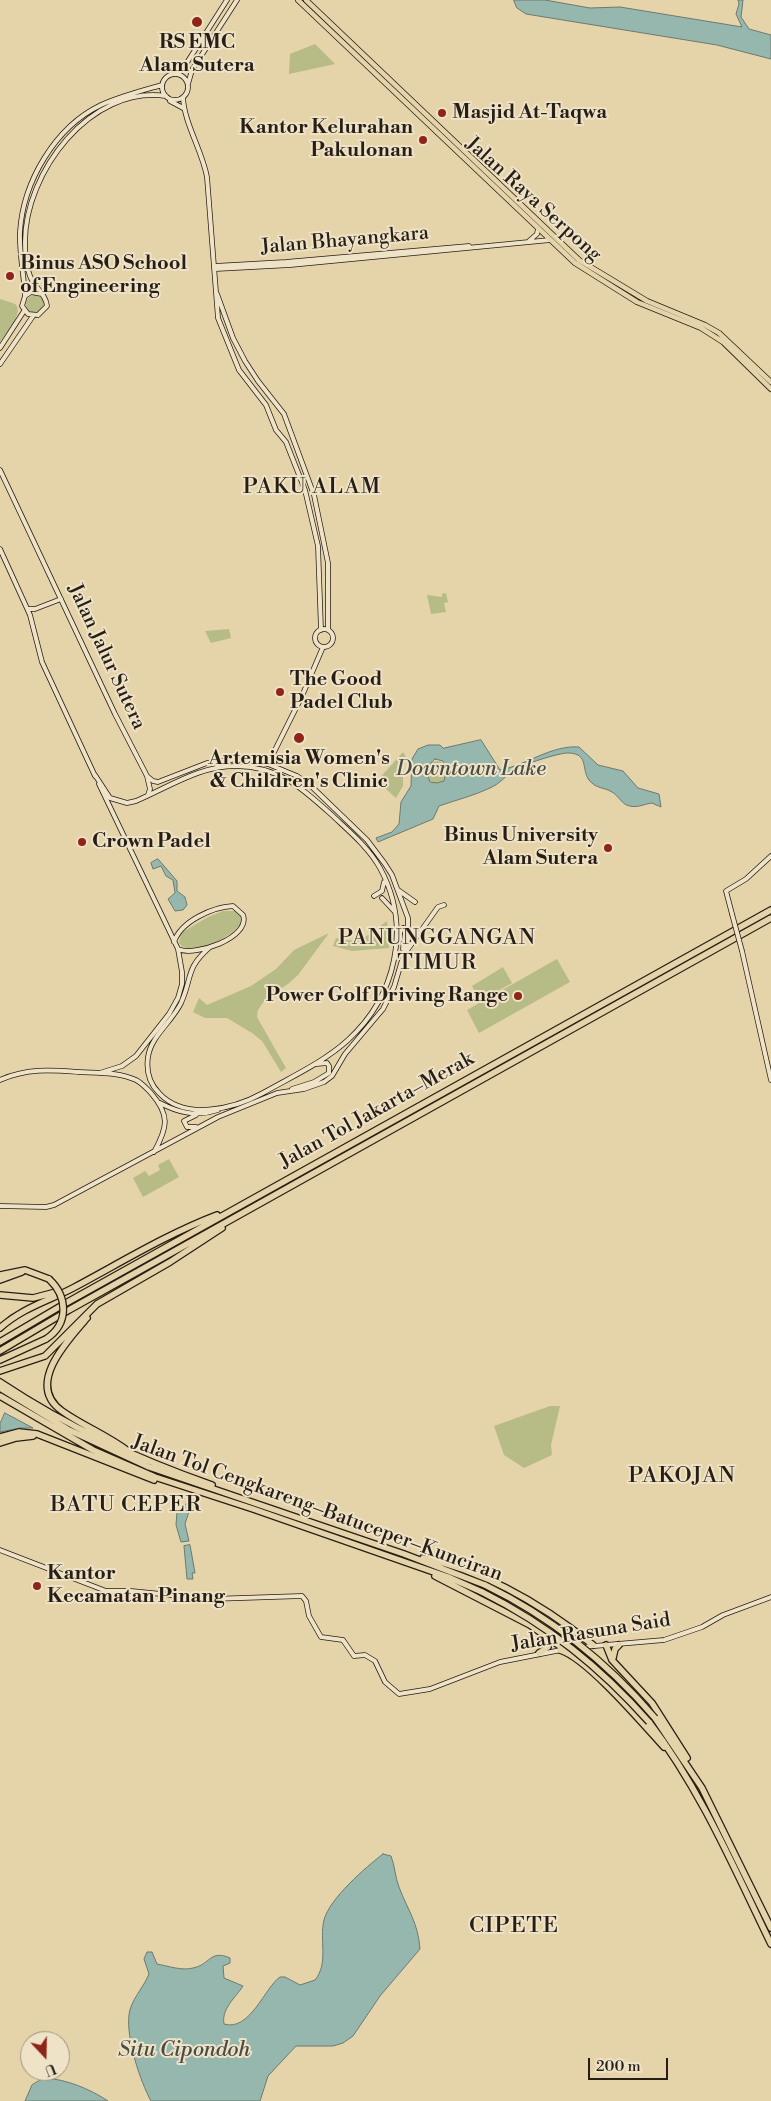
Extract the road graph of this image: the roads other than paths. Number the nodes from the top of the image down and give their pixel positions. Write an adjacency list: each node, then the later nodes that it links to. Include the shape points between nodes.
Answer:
1 (227, 0): 5 (main road, via 188,61)
2 (237, 0): 6 (main road, via 192,70)
3 (298, 0): 12 (main road, Jalan Raya Serpong)
4 (306, 0): 17 (main road, Jalan Raya Serpong, via 579,260)
5 (176, 74): 6 (main road, via 184,77); 7 (main road, via 168,76)
6 (188, 84): 10 (main road)
7 (162, 85): 9 (main road); 19 (main road, via 96,108 64,133 42,163 27,196 21,221 20,254)
8 (157, 95): 9 (main road); 11 (main road); 18 (main road, via 124,100 86,122 67,139 45,168 32,196 25,242 30,277)
9 (166, 96): 10 (main road, via 172,100)
10 (183, 97): 11 (main road)
11 (184, 108): 15 (main road, via 204,159)
12 (538, 228): 13 (main road, Jalan Raya Serpong); 14 (main road, via 537,234)
13 (550, 240): 14 (main road, Jalan Bhayangkara); 17 (main road, Jalan Raya Serpong, via 575,263)
14 (527, 242): 15 (main road, Jalan Bhayangkara)
15 (215, 267): 16 (main road)
16 (217, 292): 28 (main road, via 233,338 258,382); 29 (main road, via 218,318 233,358 244,379)
17 (626, 292): 26 (main road, Jalan Raya Serpong, via 719,333); 27 (main road, Jalan Raya Serpong, via 648,307 701,328 723,342)
18 (42, 294): 19 (main road, via 31,292); 21 (main road, via 46,301 45,310)
19 (25, 296): 20 (main road, via 22,302)
20 (24, 311): 21 (main road); 22 (main road)
21 (33, 316): 23 (main road)
22 (20, 318): 23 (main road, via 27,316); 24 (main road)
23 (26, 324): 25 (main road)
24 (0, 348)
25 (0, 364)
26 (771, 382)
27 (771, 389)
28 (273, 400): 29 (main road); 30 (main road, via 284,414)
29 (266, 405): 31 (main road, via 276,430)
30 (292, 438): 31 (main road); 33 (main road, via 311,485)
31 (286, 442): 34 (main road)
32 (0, 470): 36 (main road, Jalan Jalur Sutera)
33 (323, 531): 34 (main road); 41 (main road, via 328,563)
34 (316, 533): 43 (main road)
35 (0, 549): 39 (main road)
36 (59, 594): 37 (main road); 38 (main road, Jalan Jalur Sutera)
37 (55, 599): 38 (main road); 40 (main road)
38 (61, 599): 50 (main road, Jalan Jalur Sutera)
39 (28, 609): 40 (main road); 42 (main road)
40 (35, 609): 42 (main road)
41 (329, 609): 43 (main road, via 325,626); 44 (main road)
42 (31, 617): 49 (main road, via 42,662)
43 (320, 628): 44 (main road); 45 (main road, via 316,636)
44 (328, 630): 46 (main road, via 332,641)
45 (318, 645): 46 (main road); 47 (main road)
46 (324, 647): 47 (main road)
47 (320, 653): 48 (main road)
48 (268, 764): 50 (main road, via 222,760 158,782); 54 (main road, via 310,785 367,840 392,875)
49 (95, 775): 51 (main road, via 107,795 117,802 134,802); 62 (main road)
50 (147, 776): 51 (main road, Jalan Jalur Sutera)
51 (148, 795): 53 (main road, via 194,774 224,766 282,775 305,790 348,831 371,856)
52 (771, 856): 70 (main road, bridge, via 746,879 726,891)
53 (384, 877): 55 (main road, via 385,886); 60 (main road)
54 (398, 890): 57 (main road); 66 (main road, via 409,928)
55 (374, 896)
56 (382, 898): 60 (main road)
57 (416, 902)
58 (444, 905): 66 (main road, via 438,907)
59 (771, 910): 78 (highway, Jalan Tol Jakarta–Merak)
60 (395, 913): 65 (main road)
61 (771, 918): 79 (highway, Jalan Tol Jakarta–Merak)
62 (174, 942): 63 (main road, via 180,931 196,919 230,906 236,907 243,915 244,923 240,930); 64 (main road)
63 (210, 947): 64 (main road, via 189,952); 73 (main road, via 191,968 181,1002 152,1046 147,1067 155,1089 171,1103 192,1109)
64 (178, 949): 68 (main road, via 183,980 172,1008 136,1056 122,1066)
65 (396, 955): 66 (main road, via 403,928); 67 (main road, via 387,987 372,1014 346,1042)
66 (403, 956): 71 (main road, via 384,1008 345,1054 332,1076 314,1087)
67 (312, 1064): 71 (main road, via 327,1064 329,1073); 73 (main road, via 255,1097)
68 (100, 1073): 69 (main road, via 28,1070); 72 (main road, via 136,1080)
69 (0, 1080)
70 (771, 1080)
71 (290, 1090): 75 (main road)
72 (160, 1104): 74 (main road, via 183,1113); 76 (main road, via 165,1125)
73 (228, 1107): 74 (main road)
74 (208, 1113): 75 (main road, via 184,1121 190,1128)
75 (205, 1124): 76 (main road)
76 (154, 1152): 77 (main road, via 54,1205)
77 (0, 1206)
78 (235, 1208): 82 (highway, via 148,1248); 87 (highway, Jalan Tol Jakarta–Merak)
79 (244, 1212): 85 (highway, via 177,1257); 88 (highway, Jalan Tol Jakarta–Merak)
80 (35, 1272): 81 (highway, via 21,1270); 83 (highway, via 19,1273); 89 (highway, bridge, via 49,1279 62,1296 64,1312 59,1327 46,1339)
81 (0, 1275)
82 (91, 1279): 84 (highway, via 39,1297); 86 (highway, via 23,1310)
83 (0, 1280)
84 (0, 1295)
85 (106, 1298): 90 (highway, via 48,1354); 97 (highway, via 55,1360 47,1388 52,1401 61,1410)
86 (0, 1328)
87 (0, 1342)
88 (0, 1351)
89 (0, 1360)
90 (0, 1371)
91 (0, 1382): 97 (highway, via 54,1416)
92 (0, 1388): 99 (highway, Jalan Tol Cengkareng–Batuceper–Kunciran, via 46,1418 124,1457)
93 (0, 1396): 98 (highway, via 93,1450)
94 (0, 1437): 95 (highway, via 29,1432)
95 (50, 1438): 96 (highway, via 25,1436); 98 (highway, via 134,1474)
96 (0, 1443)
97 (134, 1456): 99 (highway)
98 (190, 1489): 102 (highway, Jalan Tol Cengkareng–Batuceper–Kunciran)
99 (237, 1496): 101 (highway, Jalan Tol Cengkareng–Batuceper–Kunciran)
100 (0, 1550): 112 (main road, Jalan Rasuna Said, via 106,1591 211,1599 302,1596 321,1636 341,1639 354,1656 363,1654 371,1658 379,1666 385,1682 399,1694 430,1689 500,1662)
101 (404, 1554): 105 (highway, via 470,1573 517,1593); 116 (highway, Jalan Tol Cengkareng–Batuceper–Kunciran, bridge, via 484,1585 520,1603 582,1646 655,1718)
102 (410, 1564): 104 (highway); 115 (highway, Jalan Tol Cengkareng–Batuceper–Kunciran, bridge, via 482,1592 539,1623 577,1651 617,1686 650,1722)
103 (771, 1597): 108 (main road, Jalan Rasuna Said, via 675,1636)
104 (545, 1635): 111 (highway); 112 (highway, via 549,1644)
105 (582, 1636): 106 (highway); 109 (highway, via 585,1642)
106 (594, 1645): 107 (main road, Jalan Rasuna Said); 109 (main road, Jalan Rasuna Said)
107 (606, 1645): 108 (main road, Jalan Rasuna Said); 114 (highway)
108 (619, 1645): 114 (highway, via 613,1653)
109 (582, 1646): 110 (main road, Jalan Rasuna Said)
110 (572, 1648): 111 (main road, Jalan Rasuna Said); 113 (highway)
111 (561, 1650): 112 (main road, Jalan Rasuna Said); 113 (highway)
112 (539, 1652)
113 (572, 1656): 115 (highway, via 594,1673)
114 (614, 1663): 116 (highway, via 662,1717)
115 (679, 1764): 118 (highway, Jalan Tol Cengkareng–Batuceper–Kunciran, via 706,1808)
116 (702, 1788): 117 (highway, Jalan Tol Cengkareng–Batuceper–Kunciran)
117 (771, 1928)
118 (771, 1944)

